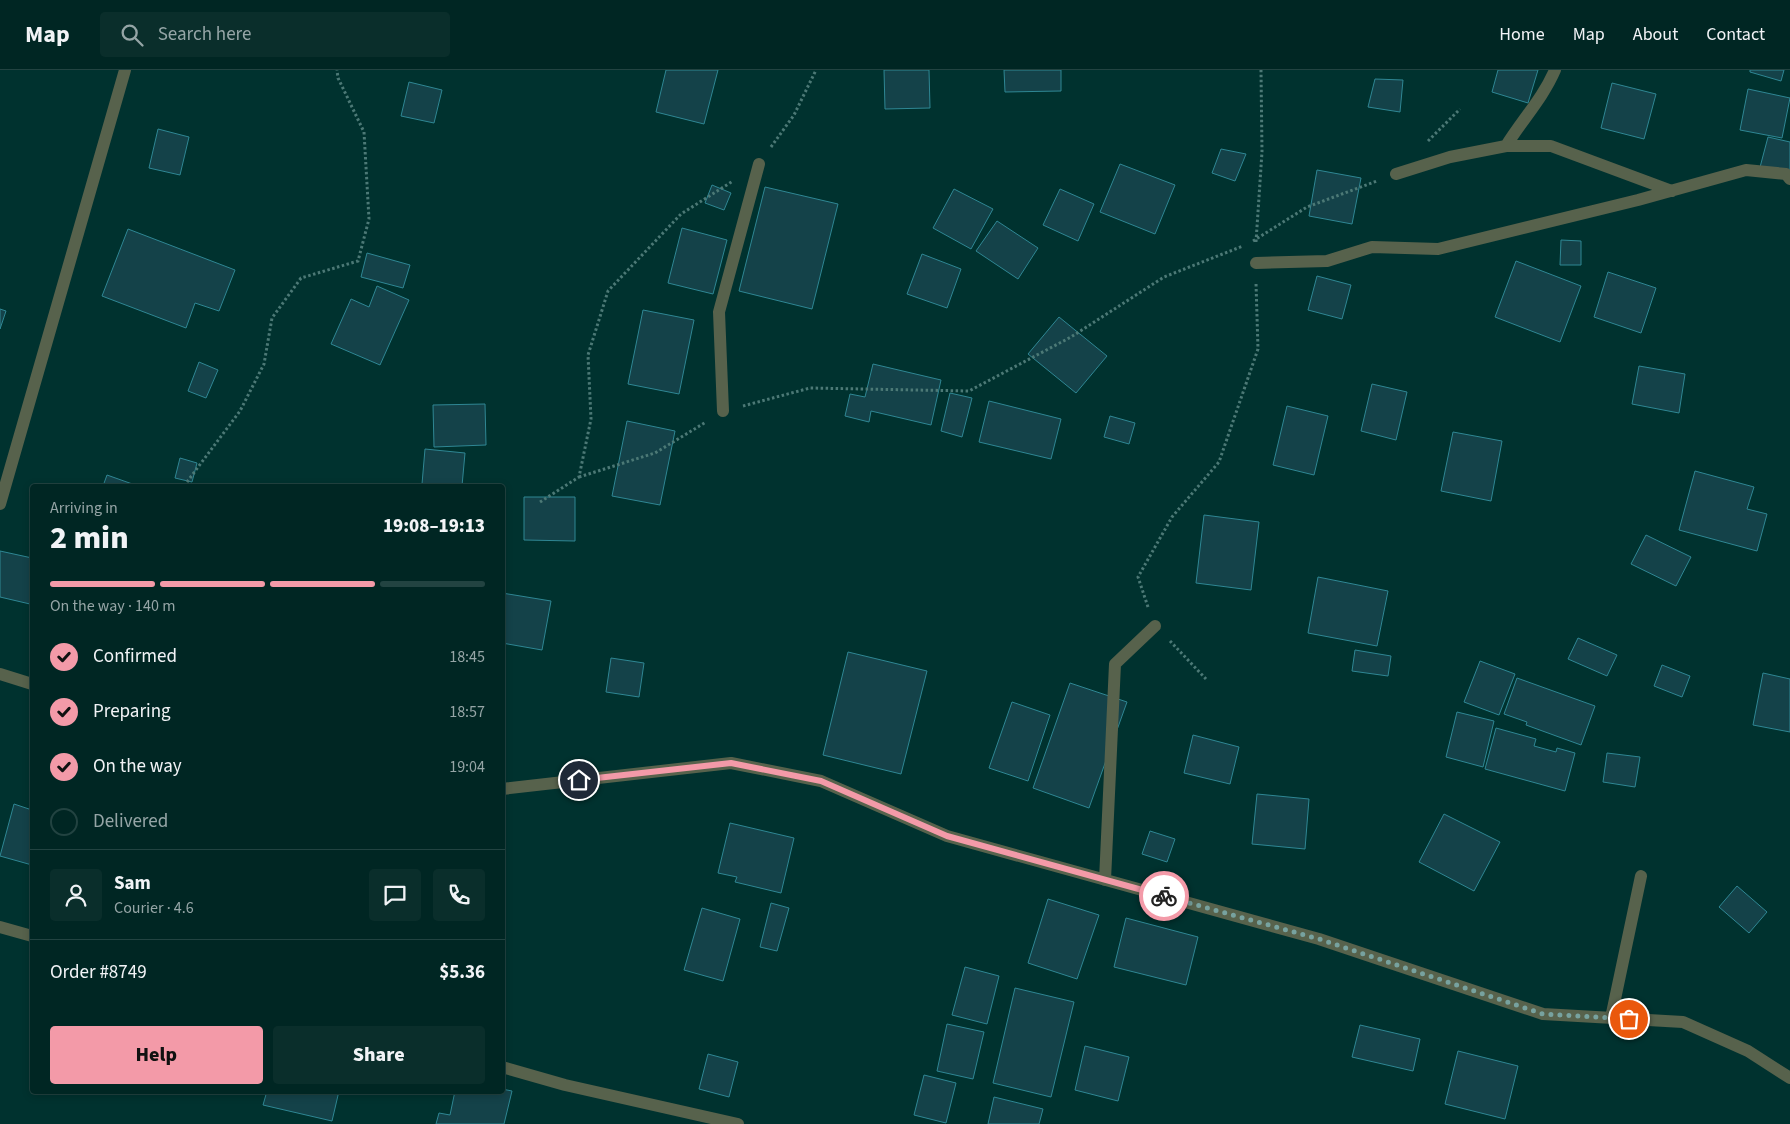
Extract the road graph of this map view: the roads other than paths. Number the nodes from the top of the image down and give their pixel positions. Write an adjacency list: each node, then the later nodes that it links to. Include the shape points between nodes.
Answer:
1 (126, 70): 10 (street)
2 (1555, 70): 3 (street, via 1546,90)
3 (1506, 146): 5 (street, via 1450,157); 7 (street, via 1551,146)
4 (759, 164): 9 (street, via 719,312)
5 (1396, 174)
6 (1790, 179): 7 (street, via 1786,174 1746,170)
7 (1672, 190): 8 (street, via 1438,248 1372,247 1327,261)
8 (1256, 263)
9 (723, 411)
10 (0, 504)
11 (1155, 626): 16 (street, via 1115,664)
12 (0, 674): 13 (street)
13 (30, 683)
14 (505, 789): 16 (street, via 731,763 821,781 947,836)
15 (1641, 876): 19 (street)
16 (1105, 880): 19 (street, via 1319,939 1543,1014)
17 (0, 927): 18 (street)
18 (30, 935)
19 (1611, 1018): 21 (street, via 1683,1022 1748,1051)
20 (505, 1068): 22 (street, via 565,1085)
21 (1790, 1078)
22 (738, 1124)

